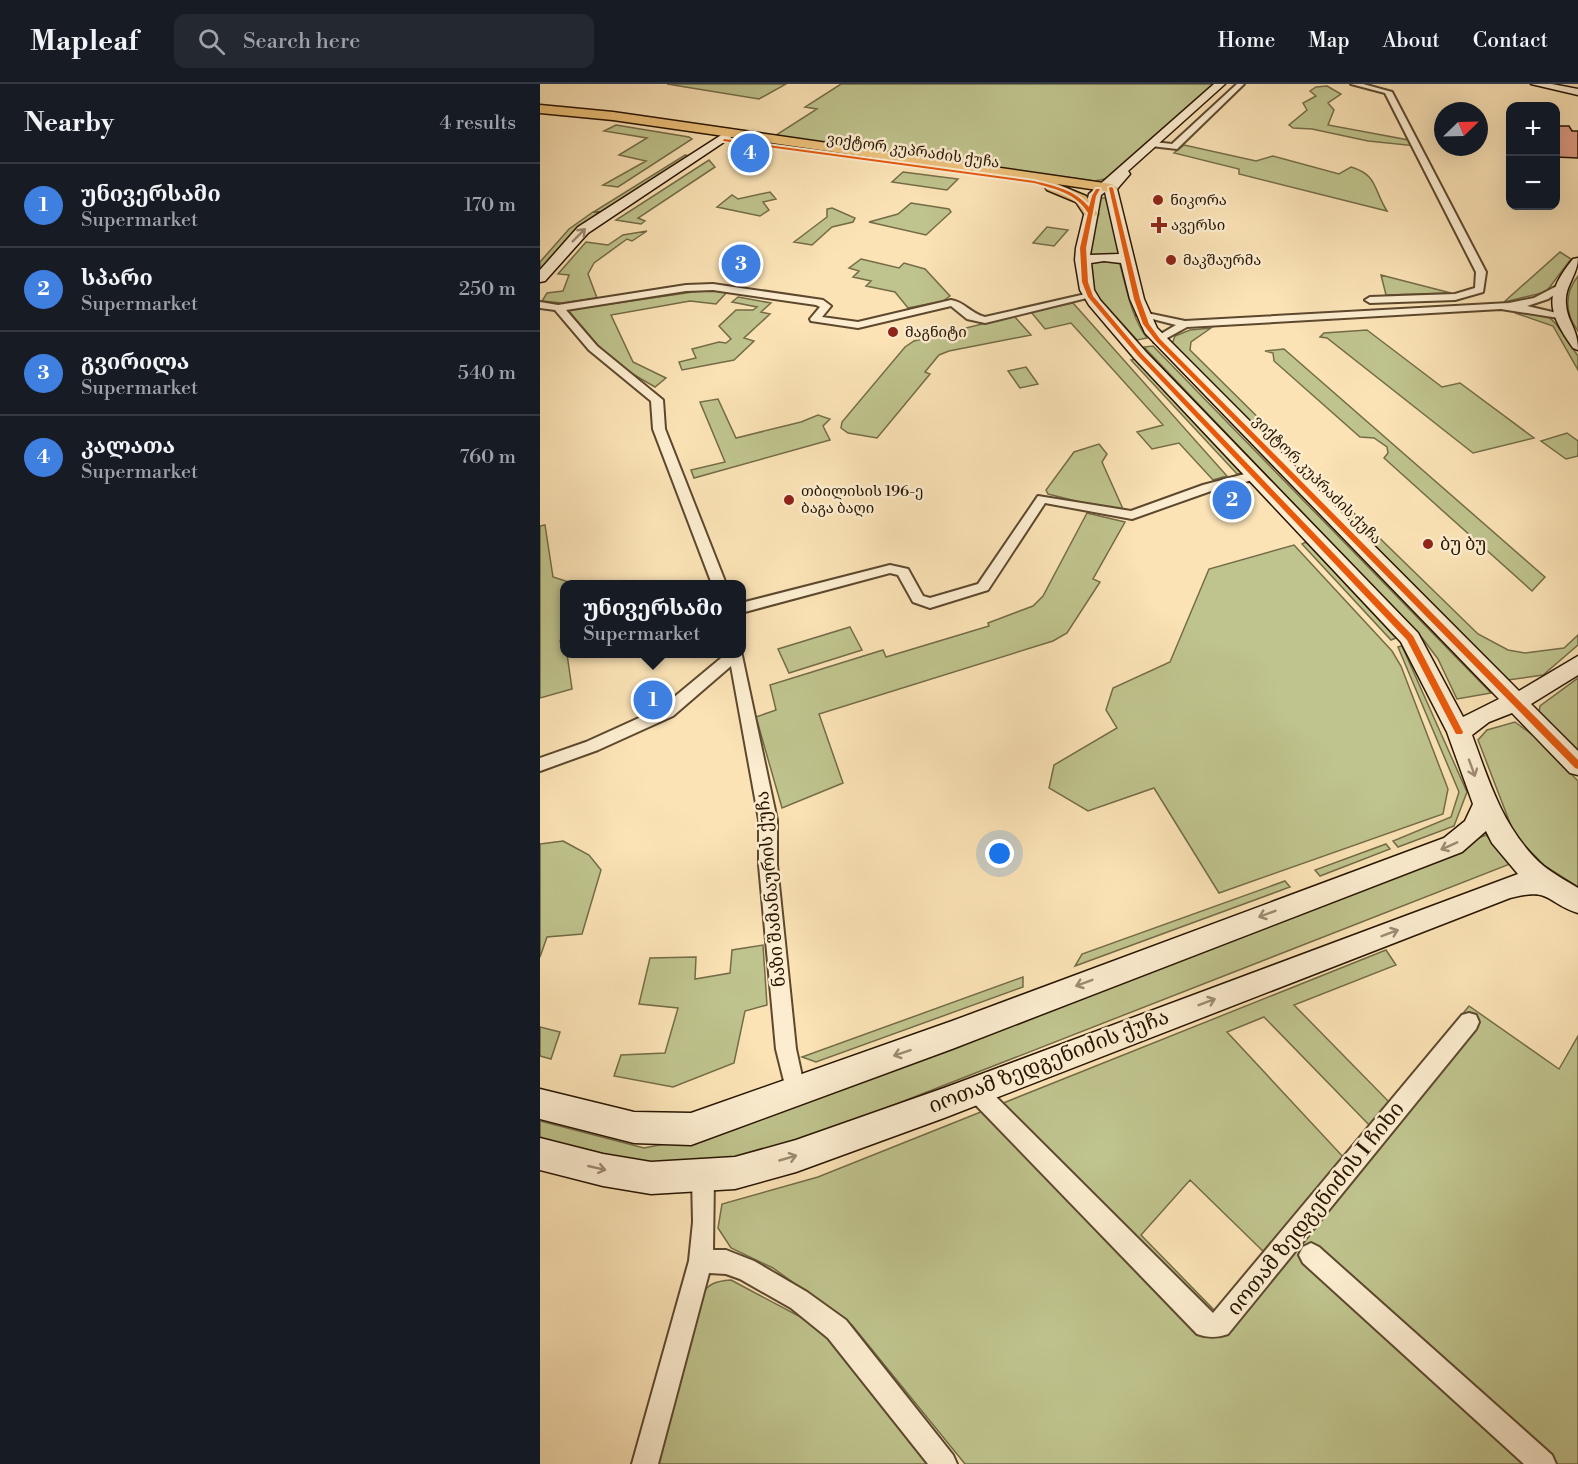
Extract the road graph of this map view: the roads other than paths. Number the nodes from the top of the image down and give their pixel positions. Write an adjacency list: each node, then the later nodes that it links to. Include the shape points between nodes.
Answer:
1 (1220, 84): 11 (main road)
2 (1241, 84): 11 (street, via 1174,147)
3 (1354, 84): 24 (street, via 1388,92 1481,272 1480,290 1455,297)
4 (1536, 84): 5 (main road)
5 (1578, 92)
6 (540, 110): 8 (main road, ვიქტორ კუპრაძის ქუჩა)
7 (540, 115): 8 (main road, ვიქტორ კუპრაძის ქუჩა)
8 (629, 122): 9 (main road, ვიქტორ კუპრაძის ქუჩა); 10 (main road, ვიქტორ კუპრაძის ქუჩა)
9 (697, 136): 10 (main road, ვიქტორ კუპრაძის ქუჩა); 12 (main road, via 697,142)
10 (727, 137): 13 (main road); 14 (main road, ვიქტორ კუპრაძის ქუჩა); 15 (main road, ვიქტორ კუპრაძის ქუჩა)
11 (1154, 144): 15 (main road)
12 (681, 154): 13 (main road); 17 (main road)
13 (698, 156): 21 (main road, one-way to 13, via 583,230)
14 (1034, 182): 15 (main road, ვიქტორ კუპრაძის ქუჩა); 16 (main road, via 1078,196)
15 (1104, 188): 16 (main road, via 1094,196); 18 (main road, ვიქტორ კუპრაძის ქუჩა)
16 (1091, 214): 19 (main road)
17 (571, 224)
18 (1127, 259): 19 (main road); 28 (main road, ვიქტორ კუპრაძის ქუჩა)
19 (1082, 260): 23 (main road)
20 (1578, 262): 22 (main road)
21 (540, 278)
22 (1558, 290): 26 (street, via 1524,305); 29 (main road)
23 (1090, 296): 27 (street, via 985,320 971,317 958,304 951,303 850,326 815,319 826,306 819,302 713,287); 33 (main road)
24 (1370, 300)
25 (540, 305): 27 (street)
26 (1501, 306): 29 (street); 30 (street)
27 (558, 308): 35 (street, via 592,348 657,400 659,429)
28 (1142, 315): 30 (street); 31 (main road, ვიქტორ კუპრაძის ქუჩა)
29 (1561, 317): 32 (main road)
30 (1185, 324): 31 (street)
31 (1158, 340): 33 (main road); 40 (main road, ვიქტორ კუპრაძის ქუჩა)
32 (1578, 345)
33 (1132, 346): 34 (main road)
34 (1256, 476): 36 (street, via 1207,488 1132,515 1042,499 983,587 930,603 918,598 903,572 890,569); 41 (main road, via 1410,638)
35 (717, 580)
36 (746, 607)
37 (730, 658): 42 (street, via 667,712)
38 (736, 658): 48 (street, ნაზი შამანაურის ქუჩა, via 768,820 768,865 786,1049)
39 (1578, 664): 40 (main road, via 1548,686)
40 (1514, 702): 41 (main road, via 1481,716); 43 (main road, ვიქტორ კუპრაძის ქუჩა)
41 (1459, 732): 44 (main road, one-way to 44)
42 (540, 765)
43 (1578, 766)
44 (1485, 804): 45 (main road, via 1509,848); 48 (main road, one-way to 48, via 1477,827 1453,845 952,1035)
45 (1548, 884): 46 (main road); 49 (main road, იოთამ ზედგენიძის ქუჩა, one-way to 45, via 1488,895 1525,884)
46 (1578, 902)
47 (1469, 1022): 49 (street, იოთამ ზედგენიძის I ჩიხი, via 1219,1325 1206,1325)
48 (795, 1090): 50 (main road, via 714,1121 674,1131 630,1127)
49 (976, 1091): 52 (main road, იოთამ ზედგენიძის ქუჩა, one-way to 49, via 735,1173 796,1156)
50 (540, 1104)
51 (540, 1154): 52 (main road, იოთამ ზედგენიძის ქუჩა, one-way to 52, via 651,1178)
52 (703, 1177): 54 (street)
53 (1311, 1256): 57 (street)
54 (701, 1261): 55 (street); 56 (street, via 726,1262 746,1269 799,1300 837,1329)
55 (645, 1464)
56 (944, 1464)
57 (1543, 1464)

